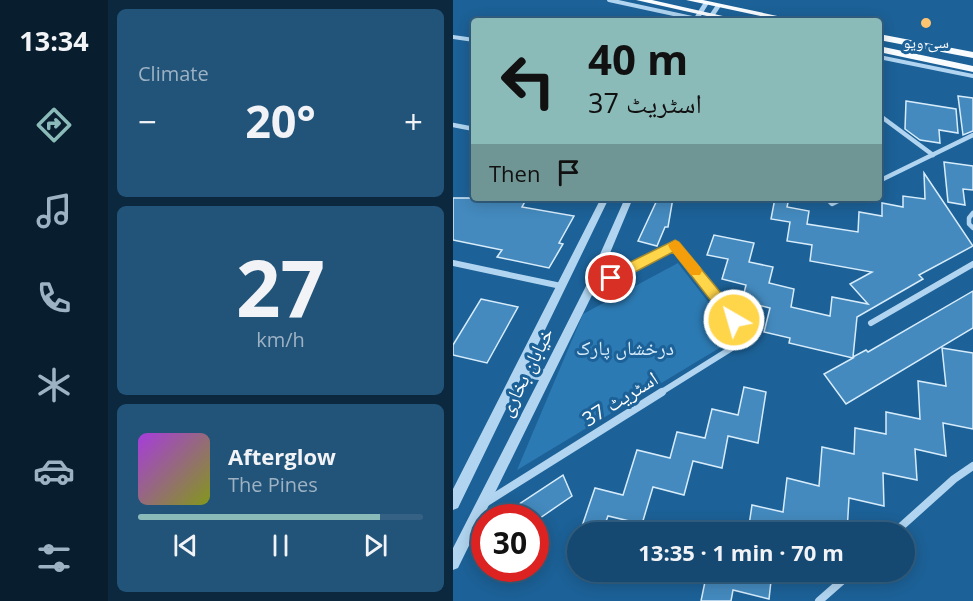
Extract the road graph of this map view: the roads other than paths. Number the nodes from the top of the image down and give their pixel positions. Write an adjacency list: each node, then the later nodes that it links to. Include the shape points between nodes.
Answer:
1 (609, 0): 6 (street)
2 (640, 0): 6 (main road)
3 (690, 0): 4 (main road)
4 (706, 3): 5 (main road); 6 (street)
5 (718, 6): 7 (street); 8 (main road)
6 (697, 17)
7 (710, 18)
8 (781, 18)
9 (453, 37): 11 (street)
10 (882, 38): 13 (main road)
11 (471, 40)
12 (882, 50): 15 (main road)
13 (973, 55)
14 (882, 58): 16 (street)
15 (973, 69)
16 (973, 76)
17 (882, 117): 19 (street)
18 (882, 122): 19 (street)
19 (890, 123): 23 (street)
20 (453, 126): 21 (street)
21 (471, 129)
22 (973, 135): 23 (street)
23 (933, 155): 24 (street)
24 (882, 180)
25 (603, 201): 31 (street, خیابان بخاری)
26 (628, 201): 32 (street, خیابان بخاری)
27 (973, 213): 28 (street, via 969,224)
28 (973, 228)
29 (453, 263): 31 (street)
30 (973, 264): 33 (street)
31 (561, 285): 34 (street, خیابان بخاری)
32 (590, 289): 35 (street, خیابان بخاری); 39 (street, اسٹریٹ 37, via 675,245 748,338)
33 (871, 323)
34 (518, 372): 35 (street); 37 (street, خیابان بخاری)
35 (546, 375): 38 (street, خیابان بخاری)
36 (973, 466): 40 (street)
37 (454, 499)
38 (482, 504)
39 (485, 504)
40 (906, 522)
41 (471, 526): 42 (street, خیابان بخاری)
42 (453, 563)
43 (841, 582): 44 (street)
44 (819, 601)

